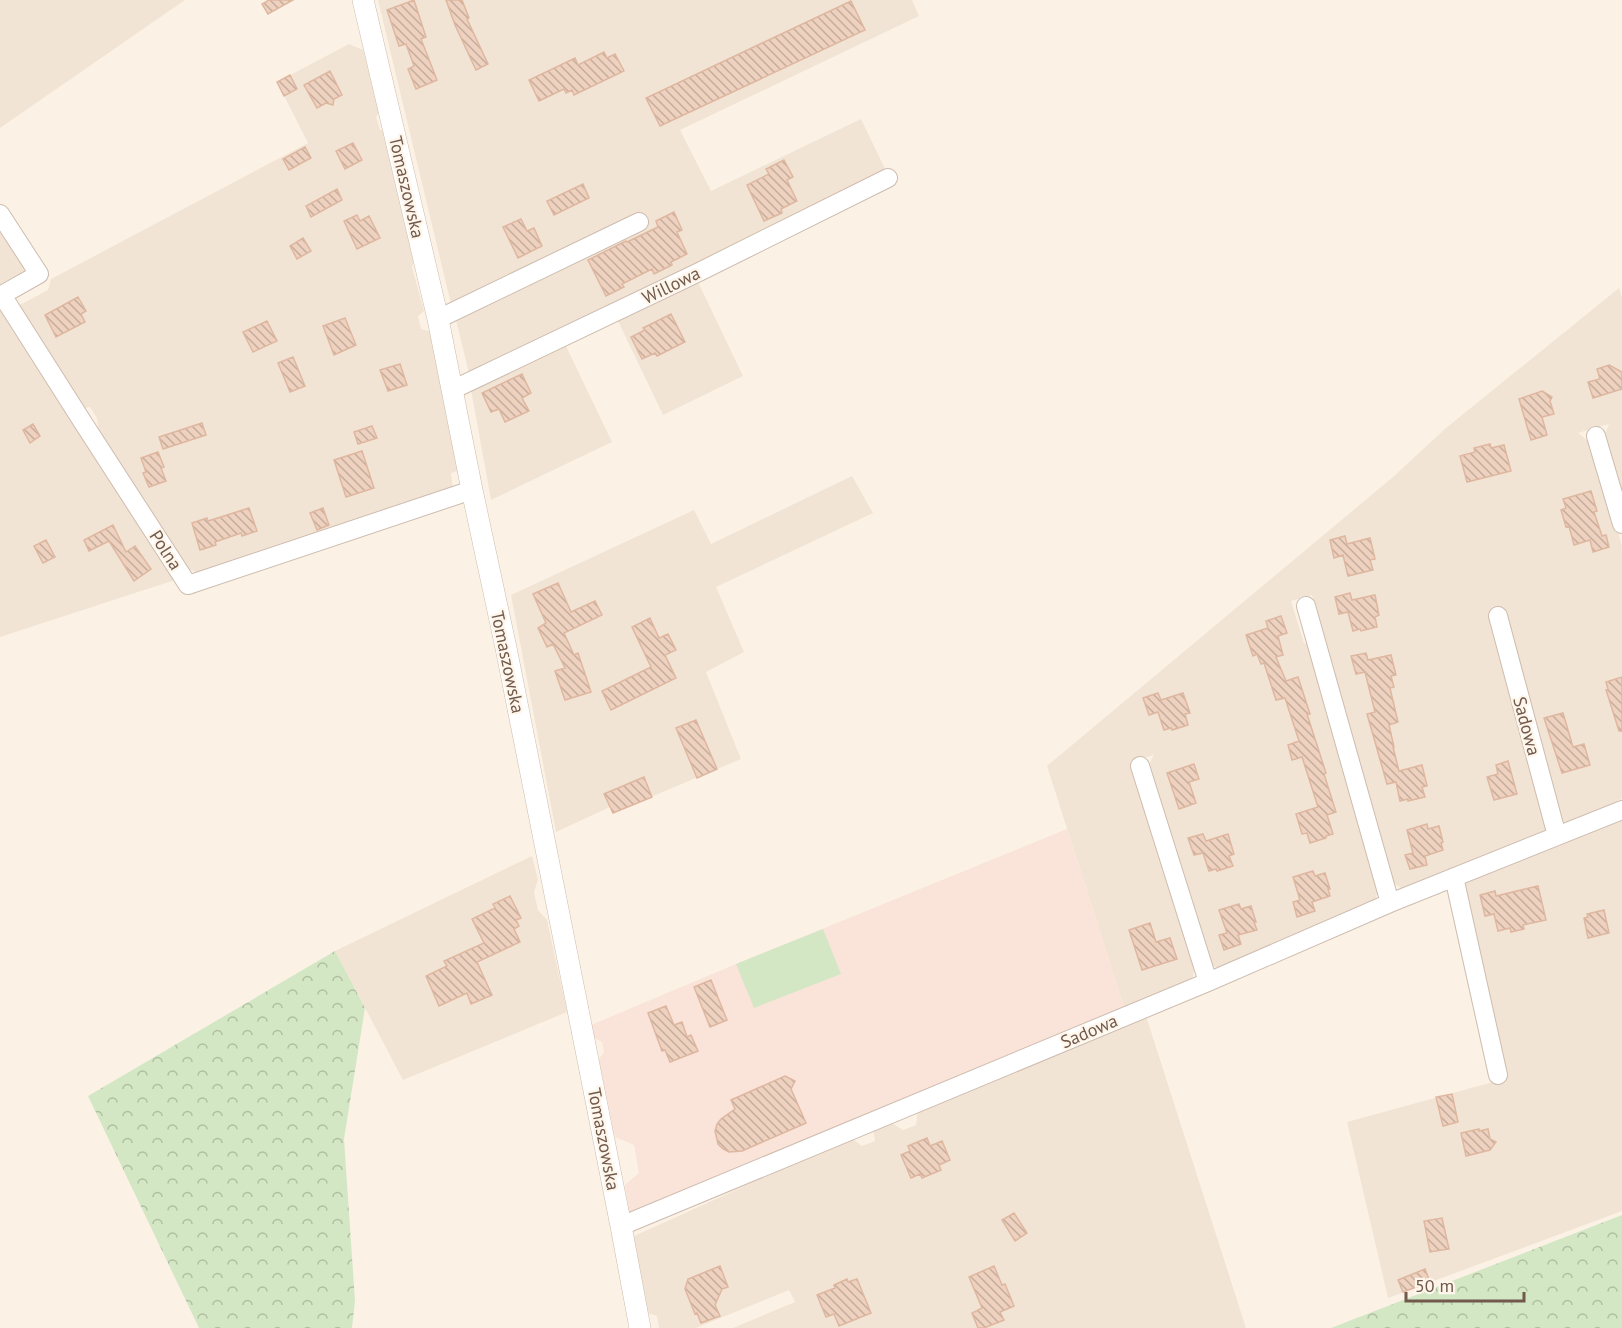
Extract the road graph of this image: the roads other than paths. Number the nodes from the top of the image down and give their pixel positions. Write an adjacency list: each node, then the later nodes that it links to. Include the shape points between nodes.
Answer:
1 (363, 0): 6 (street, Tomaszowska)
2 (888, 178): 7 (street, Willowa)
3 (0, 214): 5 (street, Polna, via 39,274)
4 (639, 222): 6 (street)
5 (1, 295): 9 (street, Polna, via 188,585)
6 (438, 319): 7 (street, Tomaszowska)
7 (452, 390): 9 (street, Tomaszowska)
8 (1596, 436): 10 (street)
9 (472, 490): 20 (street, Tomaszowska)
10 (1622, 524)
11 (1306, 606): 17 (street)
12 (1498, 616): 15 (street, Sadowa)
13 (1140, 766): 18 (street)
14 (1622, 810): 15 (street, Sadowa)
15 (1557, 836): 16 (street, Sadowa)
16 (1454, 877): 17 (street, Sadowa); 19 (street)
17 (1390, 903): 18 (street, Sadowa)
18 (1208, 982): 20 (street, Sadowa)
19 (1498, 1075)
20 (621, 1226): 21 (street, Tomaszowska)
21 (640, 1328)

